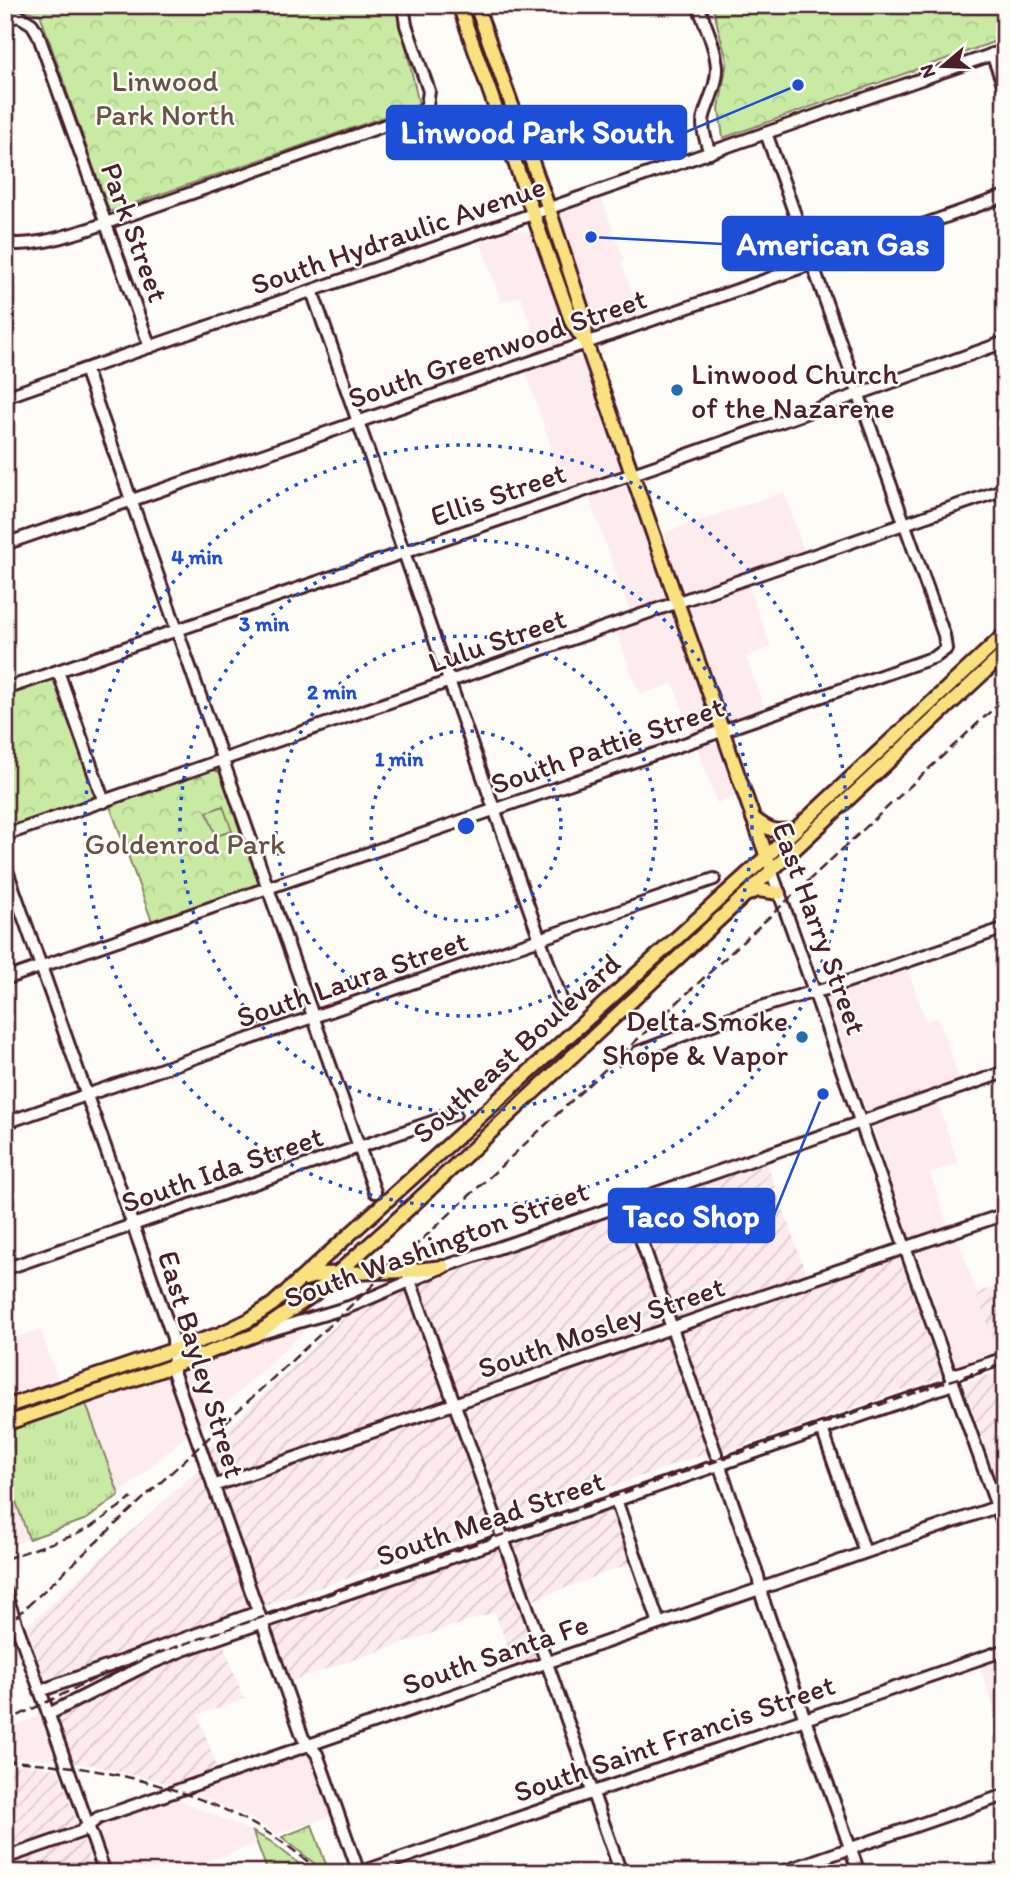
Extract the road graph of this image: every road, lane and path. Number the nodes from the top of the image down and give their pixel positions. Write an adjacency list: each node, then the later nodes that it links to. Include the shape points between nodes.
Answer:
1 (403, 5): 14 (street, via 429,91 420,113)
2 (459, 5): 13 (main road, East Harry Street)
3 (476, 5): 12 (main road, East Harry Street)
4 (698, 5): 10 (street, via 717,67 704,118)
5 (5, 19): 14 (street, Park Street, via 19,16 38,34)
6 (1005, 50): 7 (street, South Hydraulic Avenue)
7 (992, 54): 8 (street); 9 (street, South Hydraulic Avenue)
8 (1005, 89)
9 (766, 134): 10 (street, South Hydraulic Avenue); 16 (street)
10 (710, 153): 12 (street, South Hydraulic Avenue)
11 (1005, 196): 16 (street, South Greenwood Street)
12 (549, 209): 13 (street, South Hydraulic Avenue); 19 (main road, East Harry Street, via 585,319)
13 (534, 214): 17 (street, South Hydraulic Avenue); 19 (main road, East Harry Street, via 572,323)
14 (106, 223): 15 (street, via 46,242); 20 (street, Park Street)
15 (6, 243)
16 (813, 263): 19 (street, South Greenwood Street); 22 (street)
17 (312, 291): 20 (street, South Hydraulic Avenue); 24 (street)
18 (1005, 342): 22 (street, Ellis Street)
19 (586, 344): 24 (street, South Greenwood Street); 25 (main road, East Harry Street)
20 (150, 347): 21 (street, South Hydraulic Avenue)
21 (85, 369): 23 (street, South Hydraulic Avenue); 27 (street)
22 (859, 393): 25 (street, Ellis Street); 28 (street)
23 (5, 397)
24 (359, 422): 27 (street, South Greenwood Street); 30 (street)
25 (632, 474): 30 (street, Ellis Street); 31 (main road, East Harry Street)
26 (1005, 489): 28 (street, Lulu Street)
27 (131, 501): 29 (street, South Greenwood Street); 32 (street)
28 (904, 523): 31 (street, Lulu Street); 38 (street, South Pattie Street, via 946,649 935,657)
29 (5, 544)
30 (405, 552): 32 (street, Ellis Street); 36 (street)
31 (678, 603): 36 (street, Lulu Street); 38 (main road, East Harry Street)
32 (176, 630): 35 (street, Ellis Street); 39 (street)
33 (1005, 635): 43 (main road, Southeast Boulevard)
34 (1005, 653): 47 (main road, Southeast Boulevard)
35 (58, 671): 37 (street, Ellis Street); 40 (street)
36 (450, 682): 39 (street, Lulu Street); 41 (street)
37 (5, 689)
38 (723, 732): 41 (street, South Pattie Street); 42 (main road, East Harry Street)
39 (222, 761): 40 (street, Lulu Street); 49 (street)
40 (104, 802): 44 (street, Lulu Street)
41 (496, 810): 49 (street, South Pattie Street); 53 (street)
42 (753, 818): 43 (main road, via 770,831); 45 (main road, East Harry Street)
43 (796, 829): 45 (main road, Southeast Boulevard)
44 (5, 835)
45 (766, 857): 47 (main road, East Harry Street); 75 (main road, Southeast Boulevard)
46 (5, 865): 54 (street, East Bayley Street)
47 (771, 870): 50 (street, East Harry Street); 51 (main road, Southeast Boulevard)
48 (714, 879): 53 (street, South Laura Street)
49 (268, 889): 54 (street, South Pattie Street); 58 (street)
50 (779, 893): 51 (main road, via 758,890); 56 (street, East Harry Street)
51 (741, 898): 73 (main road, Southeast Boulevard)
52 (1005, 928): 56 (street)
53 (541, 940): 57 (street); 58 (street, South Laura Street)
54 (41, 967): 55 (street, South Pattie Street); 61 (street, East Bayley Street)
55 (5, 979)
56 (815, 992): 59 (street); 63 (street, East Harry Street)
57 (561, 999)
58 (314, 1017): 61 (street, South Laura Street); 65 (street)
59 (638, 1052)
60 (1005, 1072): 63 (street, South Washington Street)
61 (88, 1095): 64 (street, South Laura Street); 69 (street, East Bayley Street)
62 (455, 1114): 65 (street, South Ida Street)
63 (861, 1122): 67 (street, South Washington Street); 70 (street, East Harry Street)
64 (5, 1123)
65 (360, 1147): 66 (street); 69 (street, South Ida Street)
66 (375, 1192)
67 (628, 1202): 71 (street, South Washington Street); 76 (street)
68 (1005, 1214): 70 (street, South Mosley Street)
69 (134, 1225): 72 (street, South Ida Street); 78 (street, East Bayley Street)
70 (906, 1247): 76 (street, South Mosley Street); 81 (street, East Harry Street)
71 (443, 1267): 74 (main road)
72 (5, 1269)
73 (339, 1273): 74 (main road); 75 (main road); 77 (main road, Southeast Boulevard)
74 (409, 1276): 77 (street, South Washington Street, via 349,1307); 82 (street)
75 (298, 1282): 78 (main road, Southeast Boulevard, via 249,1320)
76 (672, 1328): 82 (street, South Mosley Street); 86 (street)
77 (255, 1335): 80 (main road, South Washington Street)
78 (174, 1349): 80 (street, East Bayley Street); 83 (main road, Southeast Boulevard)
79 (1005, 1358): 81 (street, South Mead Street)
80 (175, 1365): 84 (main road, South Washington Street); 87 (street, East Bayley Street, via 174,1374)
81 (952, 1380): 85 (street, South Mead Street); 89 (street, East Harry Street)
82 (454, 1404): 87 (street, South Mosley Street); 91 (street)
83 (5, 1407)
84 (5, 1424)
85 (822, 1429): 86 (street, South Mead Street); 92 (street)
86 (718, 1459): 88 (street, South Mead Street); 93 (street)
87 (213, 1486): 95 (street, East Bayley Street)
88 (616, 1500): 91 (street, South Mead Street); 96 (street)
89 (1001, 1506): 90 (street, East Harry Street); 92 (street, South Santa Fe)
90 (1005, 1529)
91 (503, 1539): 95 (street, South Mead Street); 98 (street)
92 (865, 1552): 93 (street, South Santa Fe)
93 (761, 1588): 96 (street, South Santa Fe); 101 (street)
94 (5, 1592): 99 (street)
95 (260, 1618): 99 (street, South Mead Street); 100 (street, South Mead Street, via 165,1657); 102 (street, East Bayley Street)
96 (659, 1623): 98 (street, South Santa Fe)
97 (1005, 1650): 101 (street, South Saint Francis Street)
98 (546, 1663): 102 (street, South Santa Fe); 103 (street)
99 (40, 1690): 100 (street)
100 (49, 1714): 105 (street)
101 (805, 1719): 103 (street, South Saint Francis Street); 106 (street)
102 (309, 1745): 105 (street, South Santa Fe, via 98,1818); 109 (street, East Bayley Street, via 317,1754)
103 (592, 1792): 109 (street, South Saint Francis Street); 110 (street)
104 (1005, 1795): 106 (street)
105 (88, 1826): 107 (street, South Santa Fe); 108 (street)
106 (850, 1848): 111 (street); 112 (street)
107 (5, 1858)
108 (105, 1873)
109 (359, 1873)
110 (621, 1873)
111 (779, 1873)
112 (859, 1873)

